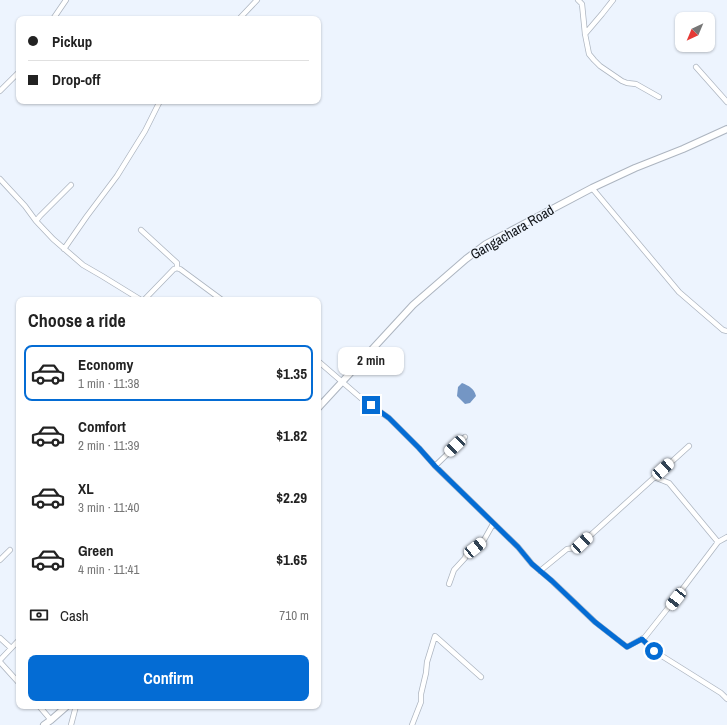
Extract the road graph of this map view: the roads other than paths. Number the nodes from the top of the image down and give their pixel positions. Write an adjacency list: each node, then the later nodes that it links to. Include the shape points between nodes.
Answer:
1 (66, 0): 5 (street)
2 (257, 0): 6 (street)
3 (578, 0): 7 (street, via 582,4)
4 (613, 0): 7 (street)
5 (55, 16)
6 (242, 16)
7 (585, 34): 11 (street, via 589,54 597,63 622,81 636,84)
8 (696, 68): 12 (street)
9 (16, 75): 10 (street)
10 (0, 91)
11 (659, 97)
12 (727, 102)
13 (158, 104): 20 (street, via 117,176)
14 (727, 129): 17 (main road, Gangachara Road)
15 (0, 179): 18 (street)
16 (71, 185): 18 (street)
17 (592, 188): 25 (street, via 679,292); 27 (main road, Gangachara Road, via 486,244 466,259 413,305)
18 (36, 221): 20 (street)
19 (141, 230): 21 (street, via 177,263)
20 (64, 249): 22 (street, via 83,265)
21 (177, 268): 23 (street); 24 (street, via 189,274)
22 (137, 297)
23 (145, 297)
24 (218, 297)
25 (727, 331)
26 (321, 364): 27 (street)
27 (342, 381): 28 (main road, Gangachara Road); 31 (street, via 389,418)
28 (321, 405)
29 (466, 437): 31 (street)
30 (689, 446): 32 (street)
31 (435, 466): 33 (street)
32 (654, 477): 35 (street, via 669,484); 38 (street, via 582,543 575,548 567,549)
33 (493, 524): 38 (street); 39 (street, via 484,540 466,555 454,570)
34 (727, 538): 35 (street)
35 (718, 542): 41 (street)
36 (10, 550): 37 (street)
37 (0, 560)
38 (540, 571): 41 (street, via 595,622 627,647)
39 (449, 584)
40 (0, 638): 43 (street)
41 (642, 639): 47 (street, via 654,651)
42 (16, 643): 43 (street)
43 (11, 648): 44 (street)
44 (0, 661): 46 (street)
45 (481, 677): 54 (street, via 435,636 427,662 421,702)
46 (16, 680)
47 (727, 699)
48 (42, 709): 51 (street)
49 (62, 709): 51 (main road)
50 (75, 709): 53 (street)
51 (51, 720): 52 (main road)
52 (44, 725)
53 (71, 725)
54 (412, 725)

